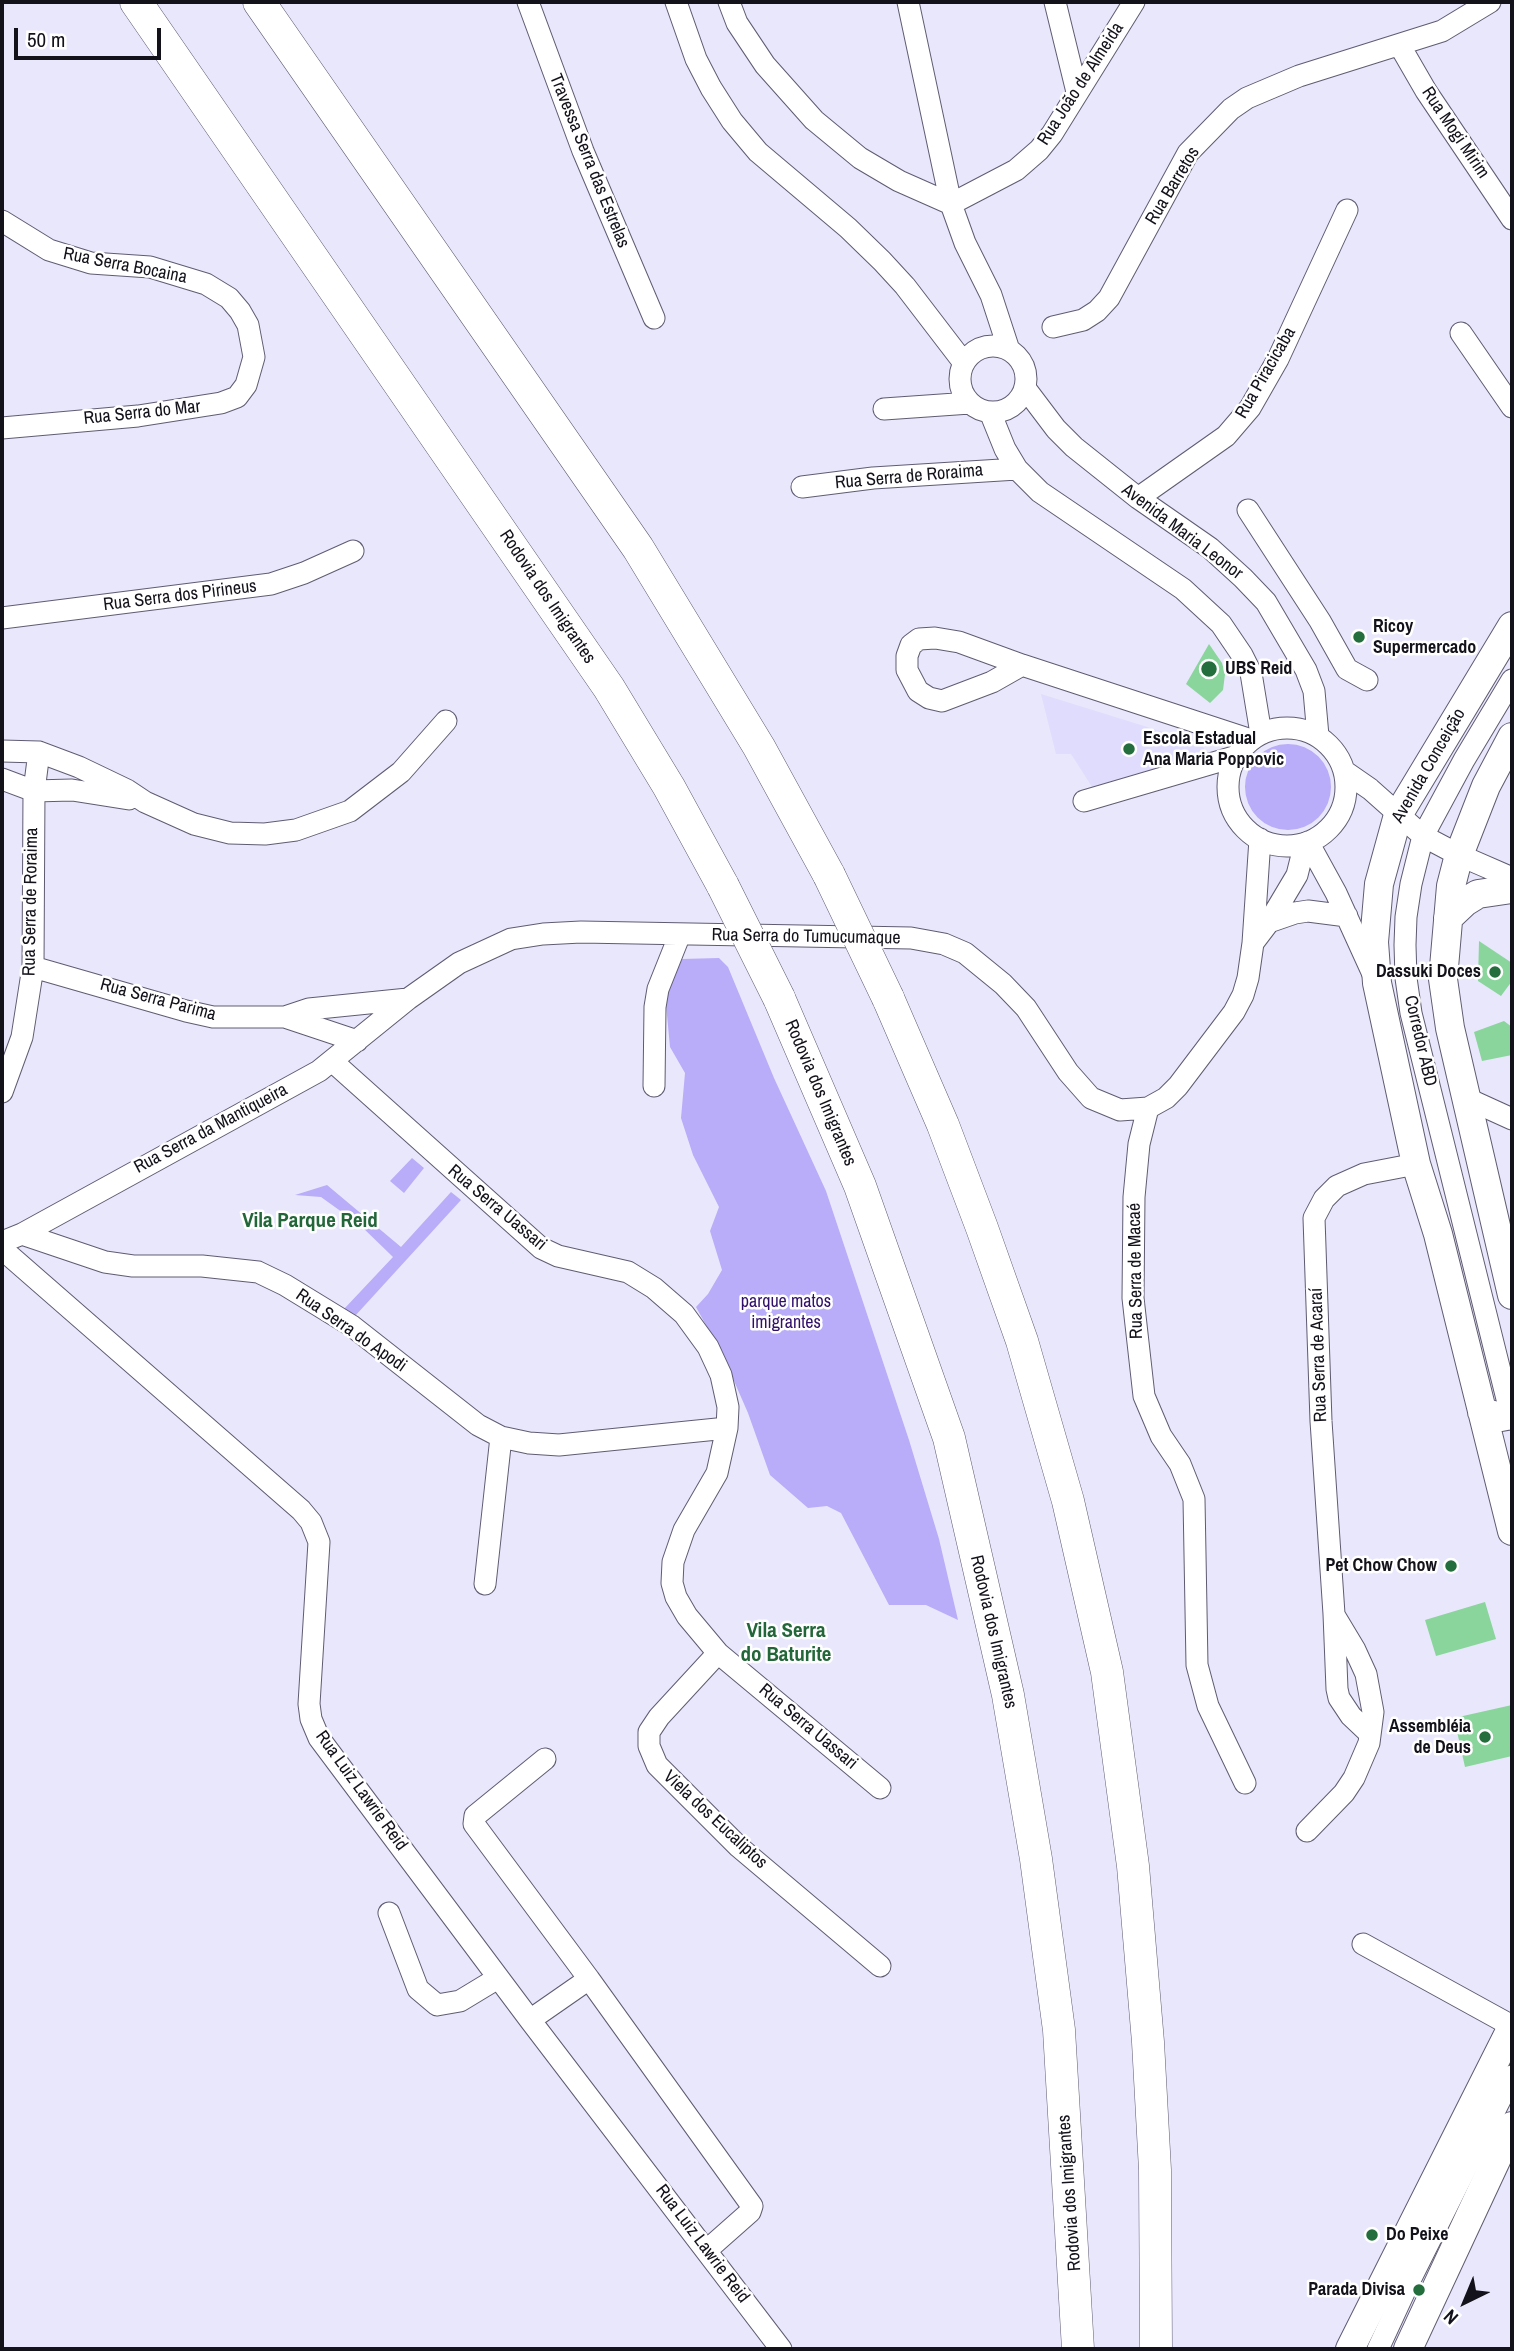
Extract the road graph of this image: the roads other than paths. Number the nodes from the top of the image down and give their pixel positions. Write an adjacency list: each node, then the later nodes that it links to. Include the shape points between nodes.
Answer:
1 (136, 2): 101 (highway, Rodovia dos Imigrantes, bridge, via 574,636 669,787 779,998 860,1186 949,1438 1008,1695 1059,2030)
2 (260, 2): 102 (highway, bridge, via 638,548 760,747 829,875 943,1125 1021,1341 1068,1501 1107,1672 1133,1866 1148,2042 1155,2170)
3 (528, 2): 16 (street, Travessa Serra das Estrelas, via 583,151)
4 (676, 2): 21 (street, via 696,59 732,121 758,152 882,261)
5 (729, 2): 12 (street, via 765,65 814,120 860,158)
6 (908, 2): 12 (street)
7 (1055, 2): 11 (street)
8 (1134, 2): 11 (street, Rua João de Almeida)
9 (1490, 2): 10 (street, Rua Barretos, via 1442,31)
10 (1400, 46): 14 (street, Rua Mogi Mirim); 17 (street, Rua Barretos, via 1287,81 1231,109 1188,153 1109,298 1083,320)
11 (1077, 92): 12 (street, Rua João de Almeida, via 1039,150 1016,170)
12 (951, 204): 19 (street, via 991,295)
13 (1348, 209): 29 (street, Rua Piracicaba, via 1250,408 1226,436)
14 (1512, 219)
15 (2, 222): 20 (street, Rua Serra Bocaina, via 49,250 80,260 149,267 206,284 240,311 248,325)
16 (654, 318)
17 (1053, 327)
18 (1461, 333): 23 (street)
19 (1009, 350): 21 (street, via 989,346); 22 (street, via 1024,368)
20 (254, 357): 26 (street, Rua Serra do Mar, via 246,385 237,397 221,403 138,416)
21 (964, 363): 24 (street, via 960,384 964,395)
22 (1025, 388): 24 (street, via 1008,409); 29 (street, Avenida Maria Leonor, via 1074,447)
23 (1512, 407)
24 (980, 408): 25 (street); 27 (street)
25 (884, 409)
26 (2, 428)
27 (1017, 469): 28 (street, Rua Serra de Roraima); 42 (street, via 1040,492 1183,589 1221,624 1251,673)
28 (802, 487)
29 (1138, 498): 38 (street, Avenida Maria Leonor, via 1210,548 1266,602 1295,647)
30 (1248, 510): 35 (street)
31 (353, 551): 32 (street, Rua Serra dos Pirineus, via 271,584)
32 (2, 618)
33 (1512, 626): 50 (main road, Avenida Conceição)
34 (1021, 665): 34 (street, via 960,642 934,638 919,639 907,656 907,670 918,691 942,701); 42 (street)
35 (1347, 669): 36 (street); 38 (street)
36 (1367, 680)
37 (1512, 680): 51 (street, Corredor ABD)
38 (1314, 691): 40 (street, Avenida Maria Leonor)
39 (446, 721): 49 (street, via 401,772 369,798 350,811 296,830 230,833 194,824)
40 (1318, 736): 42 (street, via 1280,728); 45 (street, via 1339,758)
41 (1512, 737): 54 (main road, via 1486,786)
42 (1250, 743): 48 (street); 52 (street, via 1229,775 1228,790 1238,819)
43 (2, 751): 44 (street)
44 (39, 752): 47 (street, Rua Serra de Roraima); 49 (street)
45 (1344, 771): 50 (street); 53 (street, via 1343,806 1323,834)
46 (2, 779): 47 (street)
47 (34, 791): 49 (street, via 90,792); 62 (street, Rua Serra de Roraima)
48 (1084, 801)
49 (145, 802)
50 (1398, 815): 51 (street); 63 (main road, Avenida Conceição, via 1384,857 1375,912)
51 (1423, 836): 54 (street); 78 (street, Corredor ABD, via 1406,917 1409,1001)
52 (1260, 839): 53 (street, via 1290,846); 61 (street)
53 (1306, 843): 57 (street); 59 (street, via 1297,875)
54 (1459, 855): 55 (street); 58 (main road)
55 (1512, 878)
56 (1512, 889): 58 (main road, via 1478,894)
57 (1347, 916): 59 (street, via 1308,911); 63 (street)
58 (1448, 918): 70 (main road, via 1443,979)
59 (1269, 922): 61 (street)
60 (680, 934): 64 (street, Rua Serra do Tumucumaque, via 580,932 511,939 459,963); 68 (street, via 656,998); 71 (street, Rua Serra do Tumucumaque, via 911,938 944,944 984,966 1011,992 1091,1098 1120,1110)
61 (1253, 943): 71 (street, via 1248,978 1234,1012 1178,1086)
62 (33, 967): 65 (street, Rua Serra Parima, via 214,1017); 69 (street, Rua Serra de Roraima, via 22,1037)
63 (1377, 983): 73 (main road, Avenida Conceição)
64 (408, 999): 65 (street, Rua Serra Parima, via 309,1009); 66 (street, Rua Serra da Mantiqueira)
65 (285, 1017): 66 (street, Rua Serra Parima)
66 (357, 1041): 67 (street, Rua Serra da Mantiqueira)
67 (332, 1061): 74 (street, Rua Serra da Mantiqueira); 79 (street, Rua Serra Uassari, via 541,1248 628,1272 684,1314 721,1375 729,1407)
68 (654, 1086)
69 (2, 1093)
70 (1468, 1099): 72 (street); 76 (main road)
71 (1148, 1108): 87 (street, Rua Serra de Macaé, via 1134,1197 1133,1298 1142,1384 1161,1436 1180,1464 1194,1499 1197,1665 1208,1706)
72 (1512, 1119)
73 (1416, 1164): 77 (main road, Avenida Conceição); 83 (street, Rua Serra de Acaraí, via 1364,1174 1337,1186 1314,1218)
74 (12, 1238): 80 (street, Rua Serra do Apodi, via 133,1266 258,1272 352,1326)
75 (2, 1249): 93 (street, Rua Luiz Lawrie Reid, via 311,1522 319,1542 311,1719 319,1738)
76 (1512, 1295)
77 (1482, 1412): 78 (main road); 81 (main road, Avenida Conceição)
78 (1512, 1416)
79 (727, 1428): 80 (street, Rua Serra do Apodi, via 559,1445); 84 (street, Rua Serra Uassari, via 717,1473 684,1530 673,1562 676,1597)
80 (501, 1437): 82 (street)
81 (1512, 1531)
82 (485, 1584)
83 (1334, 1614): 85 (street, Rua Serra de Acaraí, via 1366,1674 1373,1712); 85 (street, Rua Serra de Acaraí, via 1339,1698)
84 (718, 1653): 88 (street, Rua Serra Uassari); 92 (street, Viela dos Eucaliptos, via 649,1732 657,1765 739,1847)
85 (1370, 1734): 89 (street, Rua Serra de Acaraí, via 1344,1793)
86 (545, 1759): 94 (street, via 475,1816 474,1824)
87 (1245, 1783)
88 (880, 1788)
89 (1307, 1831)
90 (389, 1913): 93 (street, via 418,1989 437,2005 460,2001)
91 (1363, 1944): 96 (street)
92 (880, 1966)
93 (498, 1978): 95 (street, Rua Luiz Lawrie Reid)
94 (589, 1979): 95 (street); 99 (street, via 751,2206 750,2213)
95 (530, 2020): 99 (street, Rua Luiz Lawrie Reid)
96 (1512, 2026): 103 (main road)
97 (1512, 2076): 104 (street)
98 (1512, 2126): 105 (main road)
99 (707, 2250): 100 (street, Rua Luiz Lawrie Reid)
100 (782, 2349)
101 (1078, 2349)
102 (1156, 2349)
103 (1350, 2349)
104 (1378, 2349)
105 (1408, 2349)

